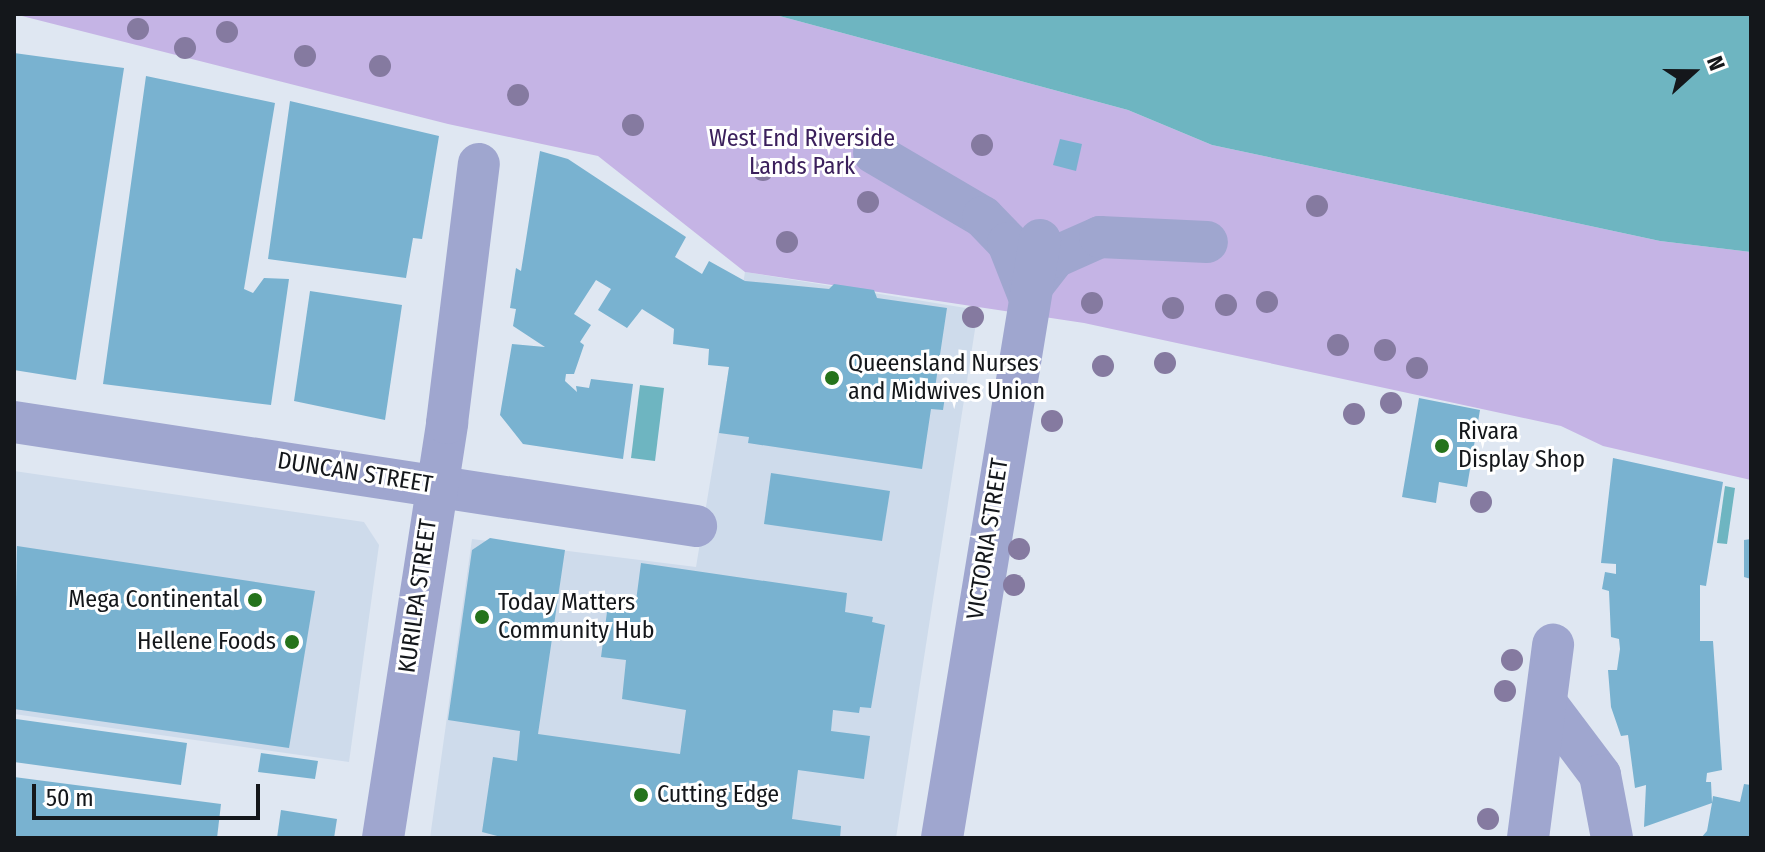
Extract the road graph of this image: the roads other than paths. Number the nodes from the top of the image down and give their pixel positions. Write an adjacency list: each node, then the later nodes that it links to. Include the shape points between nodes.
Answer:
1 (874, 153): 5 (street, via 983,217 1008,243)
2 (479, 164): 7 (street, KURILPA STREET)
3 (1040, 240): 5 (street, VICTORIA STREET)
4 (1207, 242): 5 (street, via 1100,237 1055,257)
5 (1028, 294): 12 (street, VICTORIA STREET)
6 (14, 422): 7 (street, DUNCAN STREET)
7 (435, 486): 8 (street, DUNCAN STREET); 11 (street, KURILPA STREET)
8 (696, 526)
9 (1553, 645): 10 (street)
10 (1546, 703): 13 (street); 14 (street, via 1600,775)
11 (383, 838)
12 (942, 838)
13 (1528, 838)
14 (1612, 838)

